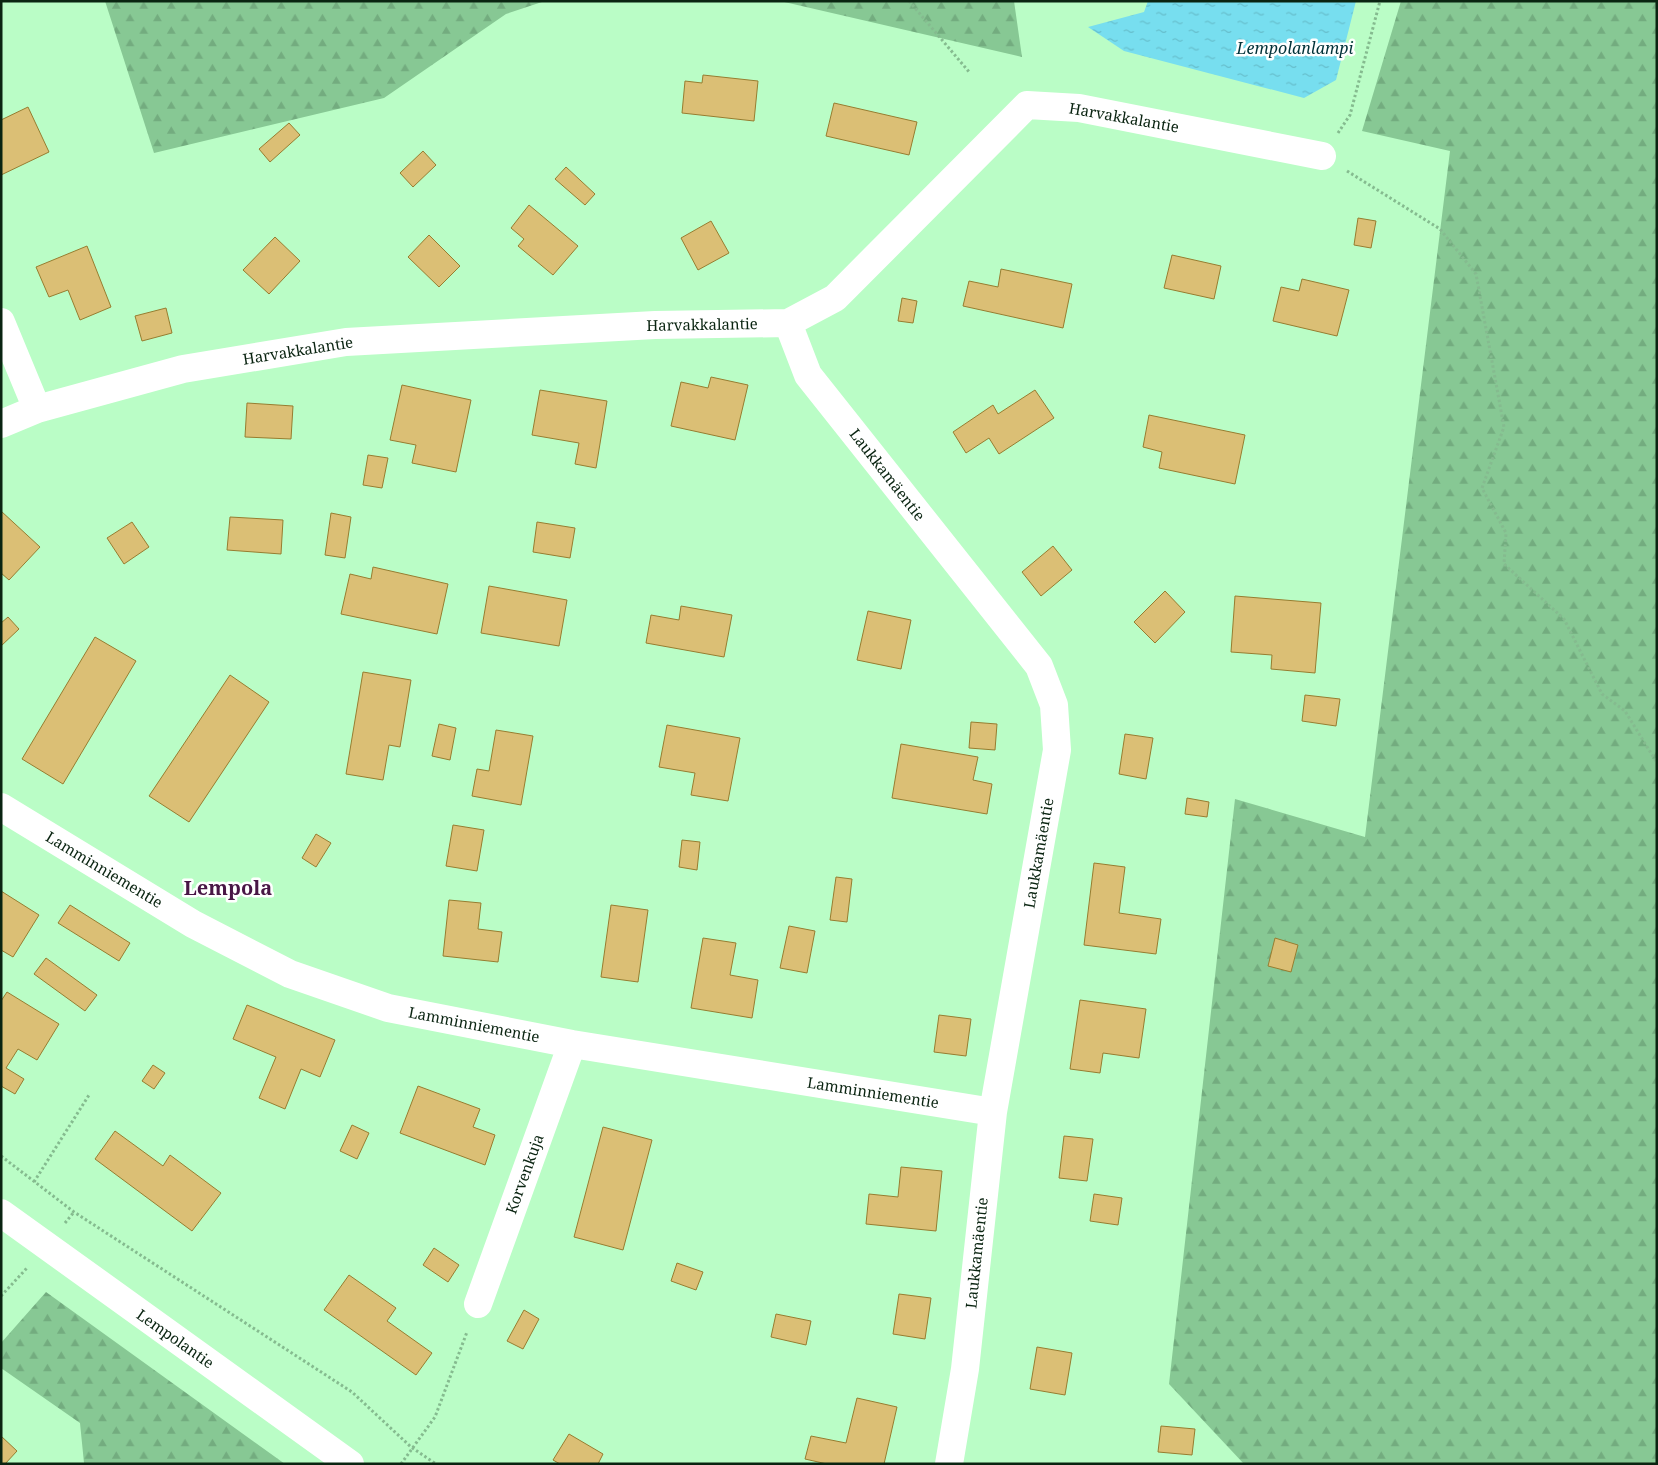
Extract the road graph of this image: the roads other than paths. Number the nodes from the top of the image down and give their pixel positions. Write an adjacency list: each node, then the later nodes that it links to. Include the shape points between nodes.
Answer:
1 (1322, 156): 3 (street, Harvakkalantie, via 1079,108 1027,105 835,298)
2 (1, 322): 4 (street)
3 (788, 323): 4 (street, Harvakkalantie, via 654,325 346,342 183,368); 8 (street, Laukkamäentie, via 808,375 1038,666 1054,705 1057,750)
4 (38, 409): 5 (street, Harvakkalantie)
5 (1, 424)
6 (1, 807): 7 (street, Lamminniementie, via 193,924 290,974 388,1008)
7 (572, 1044): 8 (street, Lamminniementie); 10 (street, Korvenkuja)
8 (992, 1112): 12 (street, Laukkamäentie, via 965,1370)
9 (1, 1213): 11 (street, Lempolantie)
10 (478, 1304)
11 (350, 1464)
12 (949, 1464)

